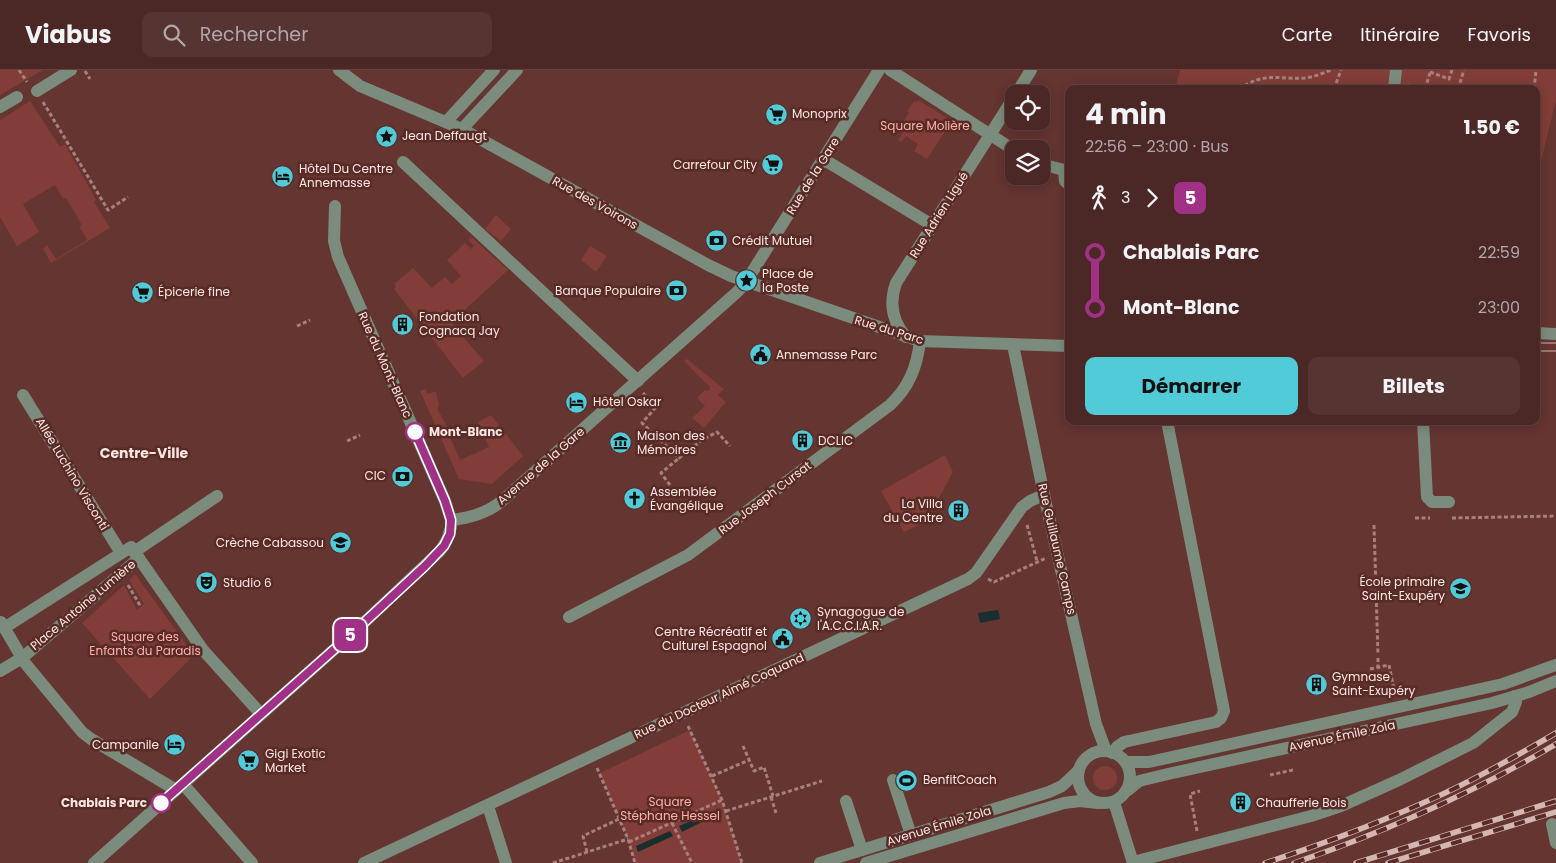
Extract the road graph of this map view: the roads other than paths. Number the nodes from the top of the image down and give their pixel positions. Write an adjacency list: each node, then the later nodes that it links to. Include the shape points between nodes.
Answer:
1 (71, 70): 9 (street)
2 (339, 70): 13 (street, Rue des Voirons, via 360,86)
3 (494, 70): 13 (street)
4 (517, 70): 14 (street)
5 (879, 70): 17 (street, Rue de la Gare)
6 (890, 70): 15 (street)
7 (1031, 70): 8 (street)
8 (1022, 85)
9 (37, 91)
10 (17, 97): 11 (street)
11 (0, 107)
12 (1005, 111): 15 (street, Rue Adrien Ligué)
13 (446, 122): 14 (street, Rue des Voirons)
14 (462, 129): 23 (street, Rue des Voirons, via 708,265)
15 (990, 134): 16 (street); 22 (street, Rue Adrien Ligué)
16 (1005, 144)
17 (823, 159): 22 (street); 23 (street, Rue de la Gare)
18 (403, 162): 30 (street)
19 (1050, 166): 20 (street, via 1064,170)
20 (1065, 181)
21 (336, 206): 37 (street, Rue du Mont-Blanc, via 334,241 338,257)
22 (932, 225): 26 (street, Rue Adrien Ligué, via 899,277 893,296 896,321)
23 (746, 281): 26 (street, Rue du Parc); 30 (street, Avenue de la Gare, via 736,294)
24 (1540, 333): 25 (street)
25 (1556, 334)
26 (906, 337): 27 (street, Rue du Parc)
27 (920, 341): 28 (street, Rue du Parc); 40 (street, Rue Joseph Cursat, via 909,384 890,405 688,555)
28 (1014, 345): 29 (street, Rue du Parc); 34 (street, Rue Guillaume Camps)
29 (1065, 346)
30 (636, 382): 37 (street, Avenue de la Gare, via 498,505 476,516)
31 (24, 395): 38 (street, Allée Luchino Visconti)
32 (1168, 425): 48 (street, via 1224,711 1216,722 1124,742)
33 (1423, 425): 36 (street, via 1427,498 1432,502)
34 (1044, 494): 48 (street, Rue Guillaume Camps, via 1096,723); 57 (street, Rue du Docteur Aimé Coquand, via 1022,507 976,573 968,579)
35 (217, 496): 39 (street, Place Antoine Lumière)
36 (1449, 502)
37 (451, 520): 47 (street, via 450,534 440,551)
38 (121, 553): 39 (street, Place Antoine Lumière, via 131,547); 41 (street, Place Antoine Lumière)
39 (137, 555): 42 (street, Place Antoine Lumière); 47 (street, via 203,650)
40 (569, 617)
41 (2, 625): 42 (street)
42 (24, 660): 44 (street, Place Antoine Lumière); 52 (street, via 86,736)
43 (1556, 665): 49 (street, Avenue Émile Zola, via 1503,684 1149,762)
44 (0, 670)
45 (1556, 681): 46 (street, Avenue Émile Zola)
46 (1515, 696): 53 (street, Avenue Émile Zola, via 1139,781); 62 (street, via 1512,712 1473,743 1341,806)
47 (261, 714): 52 (street)
48 (1109, 752): 49 (street); 50 (street, via 1094,753)
49 (1126, 762): 53 (street, via 1131,778)
50 (1079, 770): 56 (street, via 1081,789 1089,799); 59 (street, Avenue Émile Zola, via 1056,789)
51 (893, 780): 59 (street)
52 (179, 787): 63 (street); 64 (street)
53 (1128, 790): 55 (street)
54 (846, 801): 61 (street)
55 (1114, 802): 56 (street); 62 (street)
56 (1098, 803): 68 (street, Avenue Émile Zola, via 1064,803)
57 (488, 806): 65 (street, Rue du Docteur Aimé Coquand); 66 (street)
58 (1552, 824): 60 (street)
59 (911, 835): 61 (street, Avenue Émile Zola)
60 (1556, 844)
61 (862, 850): 67 (street, Avenue Émile Zola)
62 (1133, 862)
63 (94, 863)
64 (252, 863)
65 (364, 863)
66 (506, 863)
67 (820, 863)
68 (866, 863)

